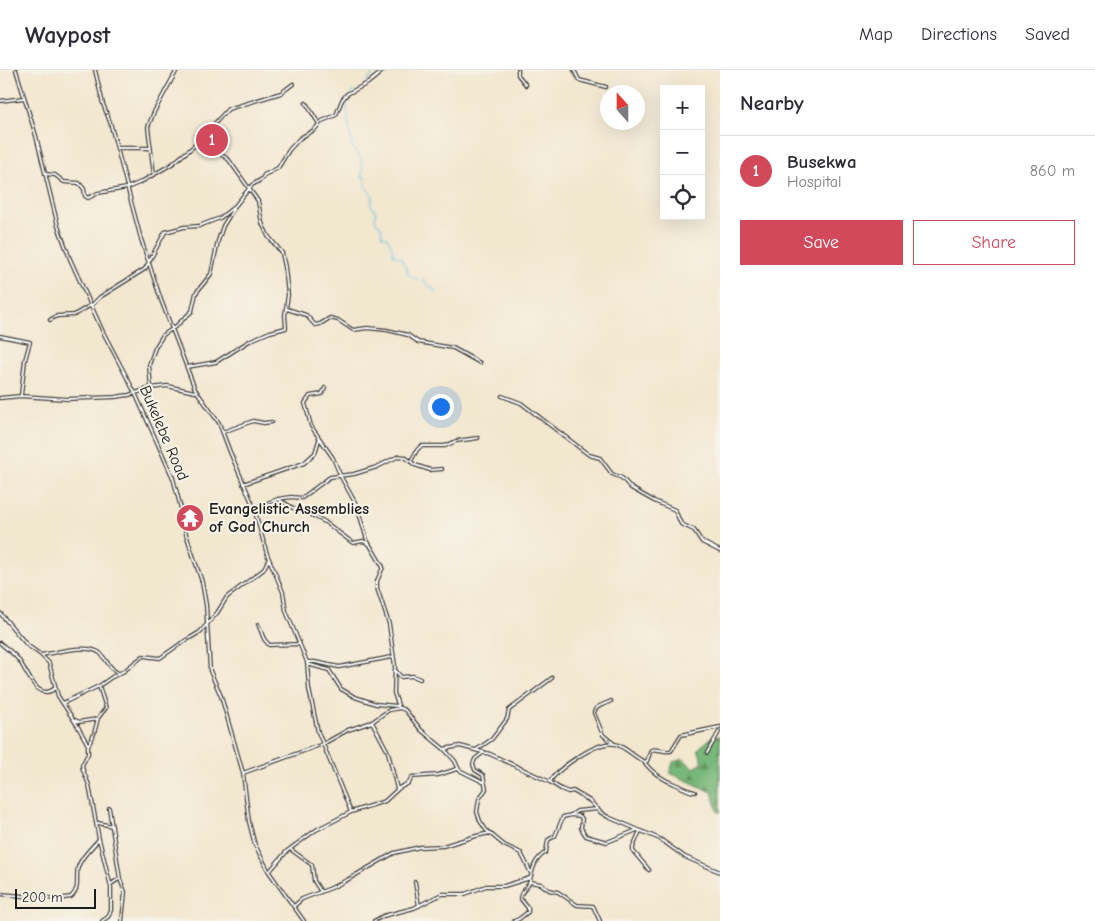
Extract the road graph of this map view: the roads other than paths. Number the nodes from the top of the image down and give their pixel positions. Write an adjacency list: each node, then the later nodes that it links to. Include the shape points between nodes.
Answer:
1 (16, 70): 10 (street, Bukelebe Road)
2 (95, 70): 15 (street)
3 (177, 70): 16 (street, via 149,121)
4 (384, 70): 13 (street, via 347,94 336,115)
5 (518, 70): 8 (street)
6 (574, 70): 9 (street, via 579,80)
7 (293, 84): 14 (street, via 281,94 228,108)
8 (526, 85)
9 (600, 85)
10 (24, 98): 11 (street); 17 (street, Bukelebe Road)
11 (0, 100)
12 (306, 103): 13 (street)
13 (319, 124): 20 (street, via 297,141 276,170)
14 (201, 140): 18 (street); 20 (street, via 229,160)
15 (117, 148): 16 (street); 19 (street)
16 (149, 148): 18 (street)
17 (45, 174): 19 (street, via 55,175 64,182 79,183 88,198); 23 (street, Bukelebe Road, via 58,226)
18 (154, 174): 19 (street)
19 (127, 188): 22 (street)
20 (248, 188): 21 (street); 24 (street, via 259,205 268,236 282,255)
21 (235, 206): 22 (street, via 217,220 165,232); 26 (street, via 223,226 211,274 196,293 191,312)
22 (150, 263): 23 (street); 26 (street)
23 (91, 305): 25 (street, via 74,315); 33 (street, Bukelebe Road)
24 (287, 309): 28 (street, via 306,315 315,325 330,318 353,330 387,330 408,335 418,342 453,348); 29 (street, via 286,328 251,340 216,362)
25 (50, 320)
26 (171, 328): 29 (street); 30 (street, via 158,340 150,358)
27 (0, 336): 34 (street, via 30,342)
28 (480, 363)
29 (187, 368): 32 (street)
30 (151, 388): 32 (street, via 172,386); 33 (street)
31 (325, 388): 40 (street, via 322,394 310,396 304,404)
32 (196, 392): 38 (street)
33 (135, 393): 34 (street, via 85,399); 51 (street, Bukelebe Road, via 173,478 186,534 202,582)
34 (21, 396): 36 (street)
35 (502, 396): 48 (street, via 521,403 589,455 600,458 612,474 622,478 631,488 675,510 681,524 694,530 702,542)
36 (0, 397)
37 (272, 422): 38 (street, via 253,421)
38 (223, 432): 44 (street)
39 (478, 438): 41 (street, via 456,440 445,446 421,446)
40 (319, 440): 43 (street, via 333,458); 44 (street, via 313,455 304,463)
41 (411, 461): 42 (street, via 430,470); 43 (street, via 399,456 377,467)
42 (442, 469)
43 (340, 477): 45 (street, via 328,478 302,498); 47 (street, via 359,510)
44 (243, 484): 46 (street)
45 (278, 499): 46 (street); 47 (street, via 325,522 353,543)
46 (253, 508): 49 (street)
47 (369, 544): 56 (street, via 383,567 377,588)
48 (720, 551)
49 (269, 559): 51 (street, via 263,570 227,597); 54 (street, via 282,588 286,611)
50 (0, 613): 55 (street, via 27,645)
51 (207, 624): 59 (street, via 197,635 161,657 142,656); 81 (street, Bukelebe Road, via 210,671 221,696)
52 (258, 624): 54 (street, via 269,646)
53 (0, 643): 63 (street, via 18,659 39,690 48,692)
54 (299, 644): 57 (street)
55 (41, 655): 59 (street, via 68,649 88,649 100,653 113,670); 63 (street, via 51,666)
56 (393, 656): 57 (street, via 339,667 313,661); 58 (street)
57 (307, 663): 66 (street, via 328,670 341,689 355,697); 72 (street, via 312,704)
58 (395, 669): 61 (street, via 401,677); 66 (street, via 393,688)
59 (120, 673): 62 (street)
60 (552, 678): 76 (street, via 509,710 507,719 492,738)
61 (420, 679)
62 (99, 686): 65 (street); 67 (street, via 106,708)
63 (55, 688): 65 (street)
64 (611, 701): 73 (street, via 598,706 594,713 602,735)
65 (62, 703): 68 (street)
66 (399, 707): 69 (street); 75 (street)
67 (98, 718): 68 (street, via 79,722); 74 (street)
68 (73, 719): 74 (street)
69 (372, 722): 72 (street, via 348,730); 84 (street, via 388,752)
70 (719, 727): 71 (street); 79 (street, via 681,735 671,751 652,749)
71 (719, 733): 78 (street)
72 (323, 744): 81 (street); 88 (street)
73 (615, 744): 79 (street); 82 (street, via 578,756)
74 (88, 746): 90 (street, via 82,767)
75 (445, 750): 76 (street, via 460,746); 80 (street)
76 (476, 750): 77 (street)
77 (484, 752): 82 (street); 83 (street, via 473,764)
78 (707, 753)
79 (644, 762): 85 (street, via 666,781)
80 (458, 768): 83 (street); 84 (street, via 436,775 412,777 409,783)
81 (243, 773): 97 (street, Bukelebe Road, via 252,838)
82 (550, 782): 87 (street, via 561,789 573,791)
83 (485, 783): 93 (street, via 486,790 479,796 477,812)
84 (397, 790): 88 (street, via 385,801)
85 (695, 792)
86 (109, 808): 91 (street)
87 (598, 809): 89 (street, via 577,810); 92 (street)
88 (351, 812): 95 (street, via 316,830)
89 (571, 815): 92 (street, via 582,818 581,828 586,836 604,842 612,842); 99 (street, via 561,820 555,836 548,840 546,851 537,858)
90 (96, 822): 91 (street); 94 (street)
91 (112, 826): 101 (street)
92 (638, 830): 96 (street, via 633,850); 98 (street, via 685,857)
93 (490, 833): 99 (street, via 506,847 521,853); 105 (street, via 443,846 394,853)
94 (99, 839): 104 (street); 106 (street, via 80,862 77,888 71,897 58,900)
95 (290, 849): 97 (street); 105 (street, via 312,865 314,881)
96 (650, 870)
97 (269, 872): 107 (street, Bukelebe Road)
98 (720, 872)
99 (531, 873): 100 (street)
100 (530, 878): 103 (street); 108 (street, via 465,894 442,894)
101 (120, 879): 104 (street); 110 (street, via 125,890)
102 (415, 882): 108 (street)
103 (530, 882): 113 (street, via 520,897 528,912); 114 (street, via 558,892 577,905 593,906)
104 (111, 884): 109 (street, via 111,910)
105 (321, 892): 107 (street, via 302,899)
106 (0, 894)
107 (294, 906): 111 (street, Bukelebe Road)
108 (419, 906): 112 (street)
109 (102, 921)
110 (122, 921)
111 (304, 921)
112 (374, 921)
113 (516, 921)
114 (600, 921)

